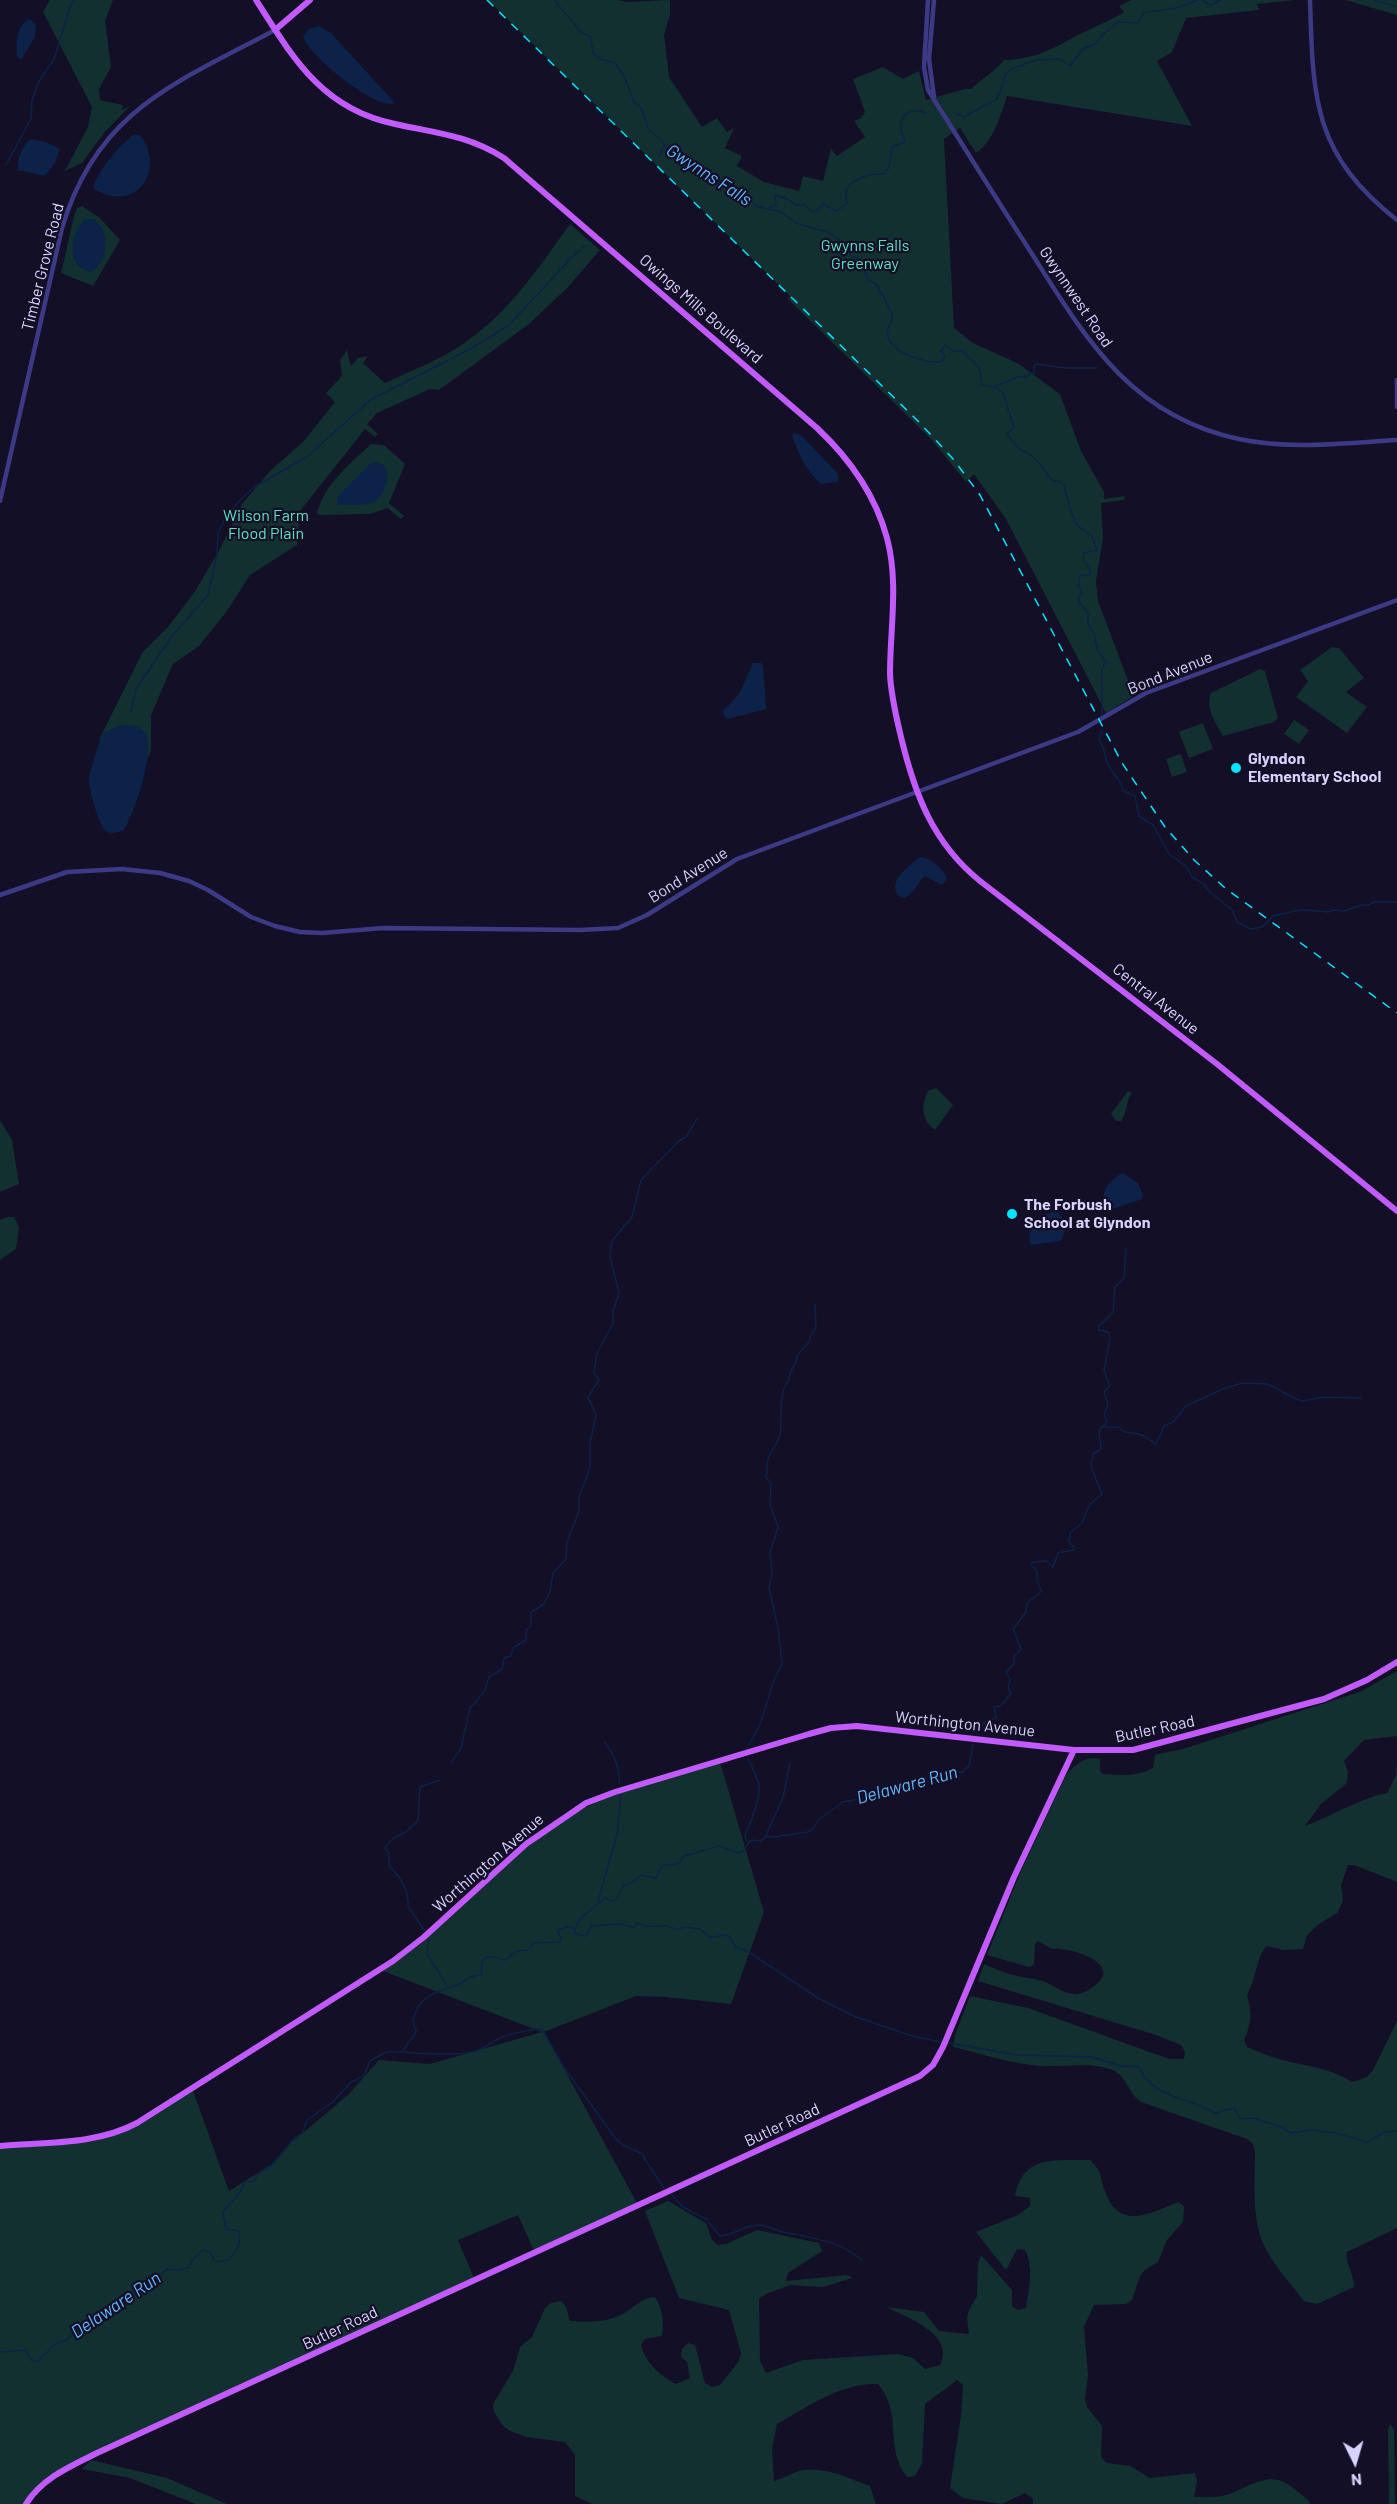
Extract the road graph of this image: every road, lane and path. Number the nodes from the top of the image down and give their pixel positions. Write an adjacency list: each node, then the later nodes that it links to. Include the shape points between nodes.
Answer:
1 (256, 0): 6 (main road, Owings Mills Boulevard)
2 (310, 0): 6 (main road)
3 (928, 0): 7 (street, Gwynnwest Road, via 924,67)
4 (934, 0): 7 (street, Gwynnwest Road, via 929,59)
5 (1310, 0): 8 (street, via 1314,88 1328,138 1356,183)
6 (275, 30): 12 (street, Timber Grove Road, via 152,98 111,134 89,164 62,228); 14 (main road, Owings Mills Boulevard, via 309,77 344,105 379,121 457,135 504,158 838,448 866,486 887,539 893,584 891,691)
7 (934, 100): 11 (street, Gwynnwest Road, via 1081,330 1105,361 1145,396 1196,425 1256,442 1289,446)
8 (1397, 220)
9 (1397, 380): 10 (street)
10 (1397, 407)
11 (1397, 440)
12 (0, 501)
13 (1397, 600): 14 (street, Bond Avenue, via 1146,693 1078,732)
14 (916, 794): 15 (street, Bond Avenue, via 737,858 647,915 610,929 383,928 300,932 251,917 189,881 122,869 67,872); 16 (main road, Central Avenue, via 937,833 969,872 1217,1064)
15 (0, 895)
16 (1397, 1211)
17 (1397, 1662): 18 (main road, Butler Road, via 1338,1694 1172,1741 1123,1751)
18 (1074, 1750): 19 (main road, Worthington Avenue, via 840,1727 615,1792 572,1812 526,1844 393,1961 137,2122 98,2137); 20 (main road, Butler Road, via 1014,1877 943,2047 933,2065 920,2076 97,2453 59,2472)
19 (0, 2146)
20 (26, 2504)

